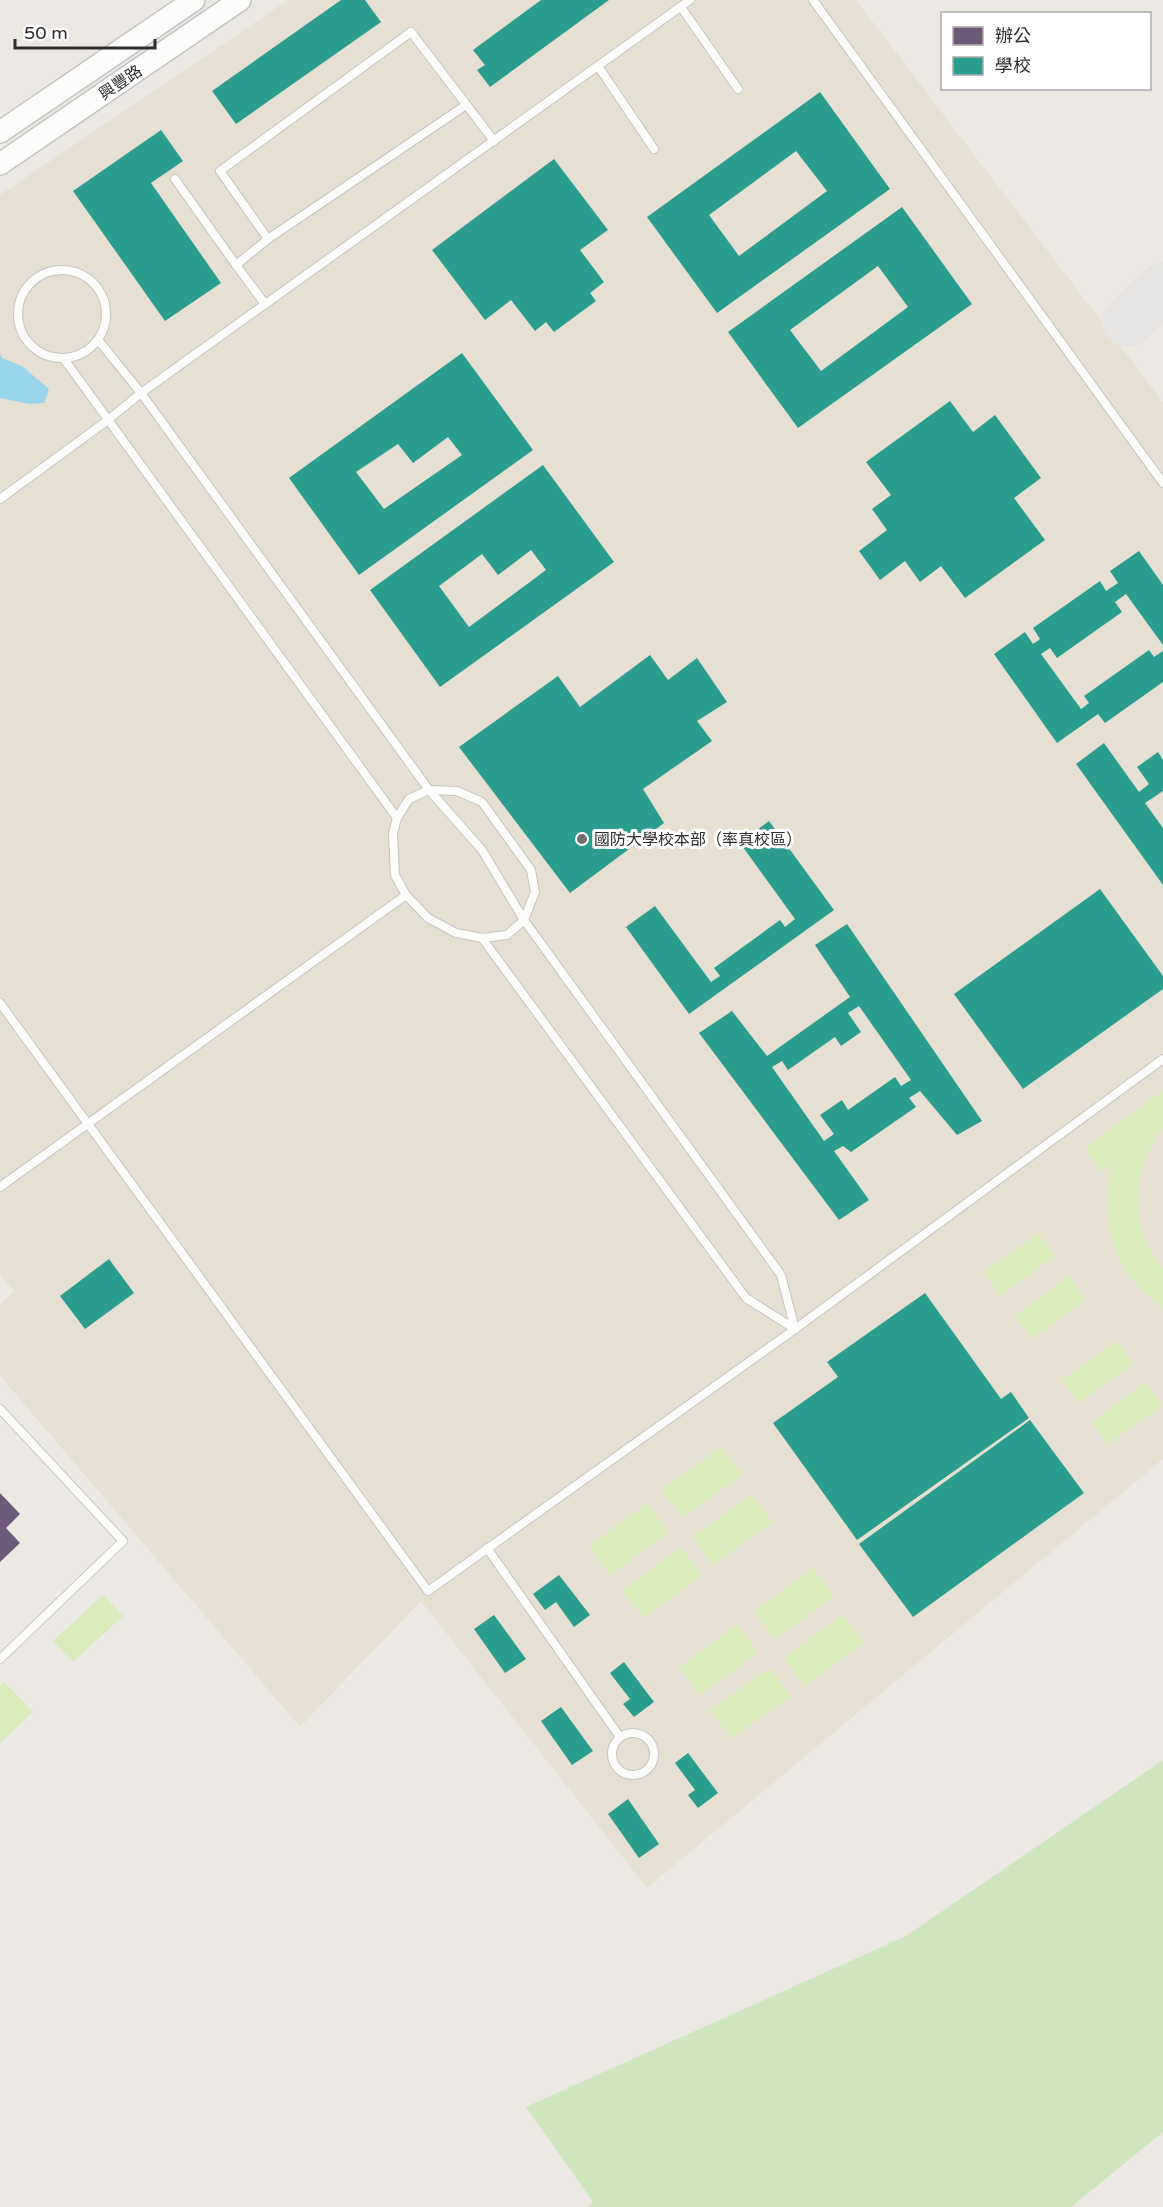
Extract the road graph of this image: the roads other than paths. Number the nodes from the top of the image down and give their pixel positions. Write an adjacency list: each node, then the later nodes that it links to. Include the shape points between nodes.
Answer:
1 (194, 0): 9 (main road, 興豐路)
2 (240, 0): 12 (main road, 興豐路)
3 (690, 0): 5 (lane)
4 (813, 0): 21 (lane)
5 (681, 7): 6 (lane); 7 (lane)
6 (598, 66): 10 (lane); 11 (lane)
7 (738, 89)
8 (466, 105): 10 (lane); 14 (lane); 14 (lane, via 411,32 220,171)
9 (0, 132)
10 (494, 141): 16 (lane)
11 (654, 149)
12 (0, 164)
13 (175, 179): 15 (lane)
14 (268, 239): 15 (lane)
15 (236, 265): 16 (lane)
16 (266, 304): 19 (lane)
17 (99, 341): 18 (lane, via 83,354); 18 (lane, via 106,323 106,303 97,285 81,274 61,270 42,275 26,288 18,306 19,326 28,343 44,355); 19 (lane)
18 (64, 359): 20 (lane)
19 (141, 393): 20 (lane); 23 (lane)
20 (108, 420): 22 (lane); 24 (lane)
21 (1163, 483)
22 (0, 499)
23 (429, 790): 24 (lane, via 410,799); 26 (lane, via 482,850); 26 (lane, via 457,791 482,802 504,831 531,870 535,892)
24 (397, 818): 25 (lane, via 393,834 395,875)
25 (406, 895): 27 (lane, via 428,918 456,933); 30 (lane)
26 (524, 920): 27 (lane, via 507,935); 32 (lane, via 781,1275)
27 (482, 938): 32 (lane, via 747,1298)
28 (0, 1003): 30 (lane)
29 (1163, 1059): 32 (lane)
30 (87, 1124): 31 (lane); 34 (lane, via 428,1591)
31 (0, 1186)
32 (795, 1329): 34 (lane)
33 (0, 1409): 35 (lane, via 123,1541)
34 (487, 1548): 36 (lane)
35 (0, 1659)
36 (620, 1737): 36 (lane, via 613,1747 612,1759 618,1769 629,1774 641,1773 650,1766 654,1755 651,1743 643,1735 631,1732)

